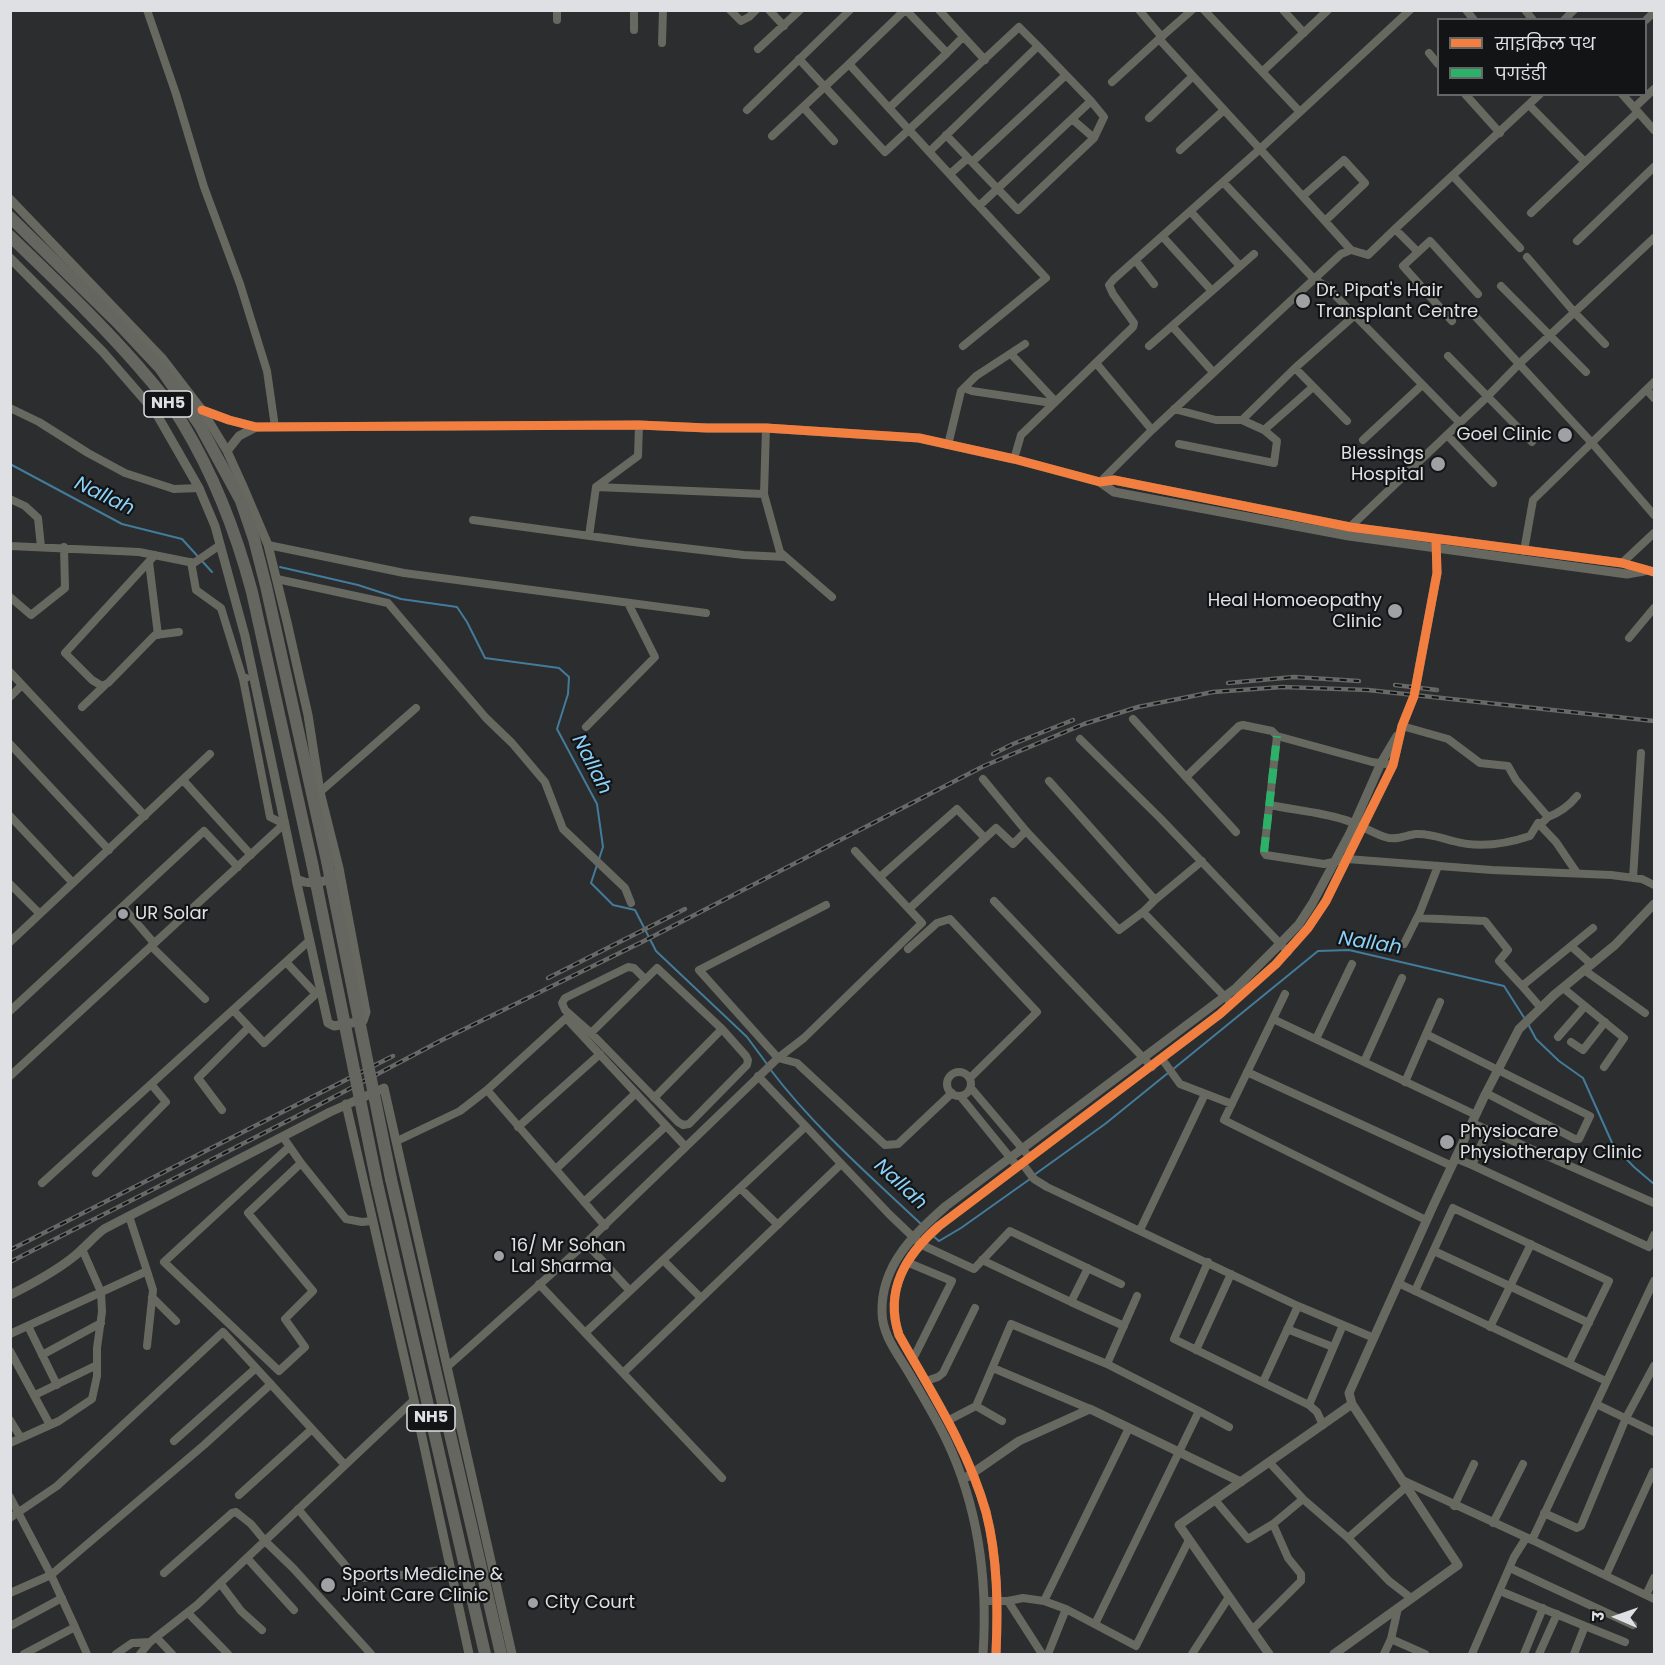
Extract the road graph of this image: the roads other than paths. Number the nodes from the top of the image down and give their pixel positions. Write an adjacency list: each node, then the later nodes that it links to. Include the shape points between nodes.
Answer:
1 (147, 10): 128 (street, via 240,284 263,360)
2 (557, 10): 18 (street)
3 (634, 10): 20 (street)
4 (663, 10): 24 (street)
5 (730, 10): 6 (street, via 741,21)
6 (756, 10)
7 (769, 10): 19 (street)
8 (800, 10): 19 (street)
9 (906, 10): 27 (street); 32 (street)
10 (939, 10): 22 (street)
11 (1139, 10): 23 (street)
12 (1192, 10): 23 (street)
13 (1204, 10): 33 (street)
14 (1283, 10): 21 (street)
15 (1328, 10): 21 (street)
16 (1410, 10): 49 (street)
17 (849, 11): 29 (street)
18 (557, 20)
19 (784, 26): 26 (street)
20 (634, 30)
21 (1304, 33): 33 (street)
22 (963, 37): 27 (street); 30 (street)
23 (1161, 38): 35 (street); 36 (street)
24 (662, 43)
25 (1038, 46): 30 (street, via 1019,27); 34 (street); 55 (street)
26 (758, 49)
27 (947, 52): 45 (street)
28 (1429, 53): 31 (street)
29 (799, 59): 37 (street); 46 (street)
30 (985, 60): 52 (street)
31 (1437, 63)
32 (849, 64): 37 (street); 45 (street)
33 (1263, 71): 49 (street)
34 (1066, 75): 42 (street); 62 (street)
35 (1194, 76): 47 (street); 50 (street)
36 (1112, 82)
37 (824, 86): 44 (street); 52 (street, via 885,152)
38 (1654, 89): 48 (street)
39 (1468, 96): 54 (street)
40 (1538, 96): 43 (street)
41 (1624, 96): 48 (street)
42 (1091, 101): 51 (street); 57 (street, via 1104,117)
43 (1529, 105): 54 (street); 63 (street)
44 (803, 107): 56 (street); 58 (street)
45 (889, 108): 52 (street)
46 (747, 110)
47 (1224, 110): 59 (street); 60 (street)
48 (1636, 110): 53 (street); 63 (street)
49 (1300, 112): 59 (street)
50 (1149, 118)
51 (1072, 119): 57 (street); 69 (street)
52 (909, 130): 61 (street)
53 (1654, 130)
54 (1500, 133): 66 (street)
55 (946, 135): 61 (street); 62 (street)
56 (772, 136)
57 (1094, 138): 69 (street, via 1018,210)
58 (834, 141)
59 (1260, 149): 67 (street); 70 (street)
60 (1180, 150)
61 (929, 152): 65 (street)
62 (970, 160): 65 (street); 69 (street)
63 (1585, 162): 75 (street)
64 (1654, 167): 81 (street)
65 (950, 174): 72 (street)
66 (1453, 176): 77 (street); 82 (street)
67 (1223, 182): 73 (street); 90 (street)
68 (10, 189): 74 (street)
69 (998, 189): 72 (street)
70 (1303, 196): 76 (street); 76 (street, via 1344,160 1365,183)
71 (10, 199): 74 (street)
72 (979, 206): 103 (street, via 1046,278)
73 (1191, 212): 79 (street); 89 (street)
74 (14, 213): 122 (street, via 162,358); 477 (highway, NH5, bridge, via 161,369 222,463 254,539 327,861 391,1179)
75 (1531, 213)
76 (1325, 221): 83 (street)
77 (1395, 229): 83 (street, via 1368,255); 84 (street)
78 (10, 236): 476 (highway, NH5, bridge, via 107,331 182,422 221,495 240,548 307,841 380,1194)
79 (1163, 237): 88 (street); 93 (street)
80 (1654, 238): 95 (street)
81 (1577, 242)
82 (1520, 248)
83 (1352, 250): 90 (street, via 1341,254)
84 (1418, 252): 94 (street, via 1430,241); 98 (street, via 1403,266)
85 (1254, 254): 89 (street)
86 (1527, 257): 95 (street)
87 (10, 258): 143 (street, via 103,351 156,413)
88 (1136, 261): 91 (street); 107 (street, via 1109,285 1133,327)
89 (1240, 266): 93 (street)
90 (1314, 279): 96 (street); 110 (street)
91 (1154, 284)
92 (1501, 286): 100 (street)
93 (1212, 291): 99 (street)
94 (1478, 294)
95 (1575, 314): 100 (street); 102 (street)
96 (1355, 315): 109 (street); 113 (street)
97 (1474, 315): 108 (street)
98 (1452, 321)
99 (1172, 326): 104 (street); 110 (street)
100 (1549, 336): 108 (street); 111 (street)
101 (1025, 344): 105 (street)
102 (1605, 344)
103 (963, 346)
104 (1149, 346)
105 (1011, 354): 115 (street); 119 (street)
106 (1448, 356): 117 (street)
107 (1096, 363): 119 (street); 130 (street)
108 (1519, 364): 117 (street); 135 (street)
109 (1295, 368): 114 (street); 123 (street)
110 (1213, 372): 121 (street)
111 (1586, 372)
112 (1654, 382): 116 (street)
113 (1422, 385): 125 (street); 133 (street)
114 (1313, 387): 124 (street); 131 (street)
115 (964, 388): 119 (street); 136 (street, via 954,412)
116 (1647, 390): 118 (street); 135 (street)
117 (1487, 397): 125 (street); 134 (street)
118 (1654, 398)
119 (1054, 402): 139 (street, via 1021,435)
120 (10, 408): 143 (street, via 125,473 174,489)
121 (1174, 409): 123 (street, via 1216,420); 130 (street)
122 (202, 410): 127 (street); 138 (street)
123 (1242, 420): 131 (street)
124 (1347, 421)
125 (1460, 423): 132 (street)
126 (639, 425): 128 (street); 129 (street); 142 (street, via 638,456)
127 (256, 427): 128 (street); 138 (street, via 239,436)
128 (275, 427)
129 (766, 428): 136 (street, via 918,438); 144 (street)
130 (1152, 429): 140 (street)
131 (1264, 430): 137 (street, via 1277,441 1274,463)
132 (1447, 435): 141 (street); 148 (street)
133 (1363, 440)
134 (1532, 442)
135 (1592, 443): 146 (street); 157 (street, via 1533,500)
136 (948, 444): 139 (street)
137 (1179, 444)
138 (227, 451): 153 (street)
139 (1014, 459): 140 (street)
140 (1100, 482): 148 (street, via 1114,480); 151 (street, via 1114,492 1314,530)
141 (1493, 483)
142 (596, 487): 144 (street); 150 (street)
143 (199, 488): 152 (street)
144 (764, 494): 159 (street, via 770,524)
145 (10, 499): 155 (street, via 38,518)
146 (1654, 515)
147 (473, 520): 150 (street)
148 (1350, 527): 151 (street)
149 (1654, 533): 162 (street)
150 (589, 536): 159 (street)
151 (1437, 544): 157 (street); 163 (street, via 1627,574); 183 (street, via 1437,573 1416,687)
152 (220, 545): 161 (street); 175 (street)
153 (267, 545): 165 (street); 168 (street, via 404,573)
154 (10, 546): 155 (street)
155 (41, 547): 156 (street)
156 (64, 547): 158 (street); 166 (street, via 65,588 31,615)
157 (1524, 550): 162 (street)
158 (155, 555): 160 (street); 161 (street)
159 (785, 557): 167 (street)
160 (149, 562): 172 (street); 177 (street, via 65,652 98,685)
161 (193, 562): 176 (street, via 196,590 221,608)
162 (1622, 563): 163 (street)
163 (1644, 571): 164 (street)
164 (1654, 572)
165 (277, 579): 196 (street, via 308,715); 226 (street, via 388,603 545,782 563,828 625,888)
166 (10, 597)
167 (832, 597)
168 (628, 603): 170 (street); 184 (street, via 655,657)
169 (1654, 608): 173 (street)
170 (706, 613)
171 (179, 632): 172 (street)
172 (158, 635): 177 (street)
173 (1629, 638)
174 (10, 672): 178 (street)
175 (253, 675): 176 (street); 203 (street)
176 (243, 679): 203 (street, via 270,817)
177 (105, 685): 180 (street)
178 (22, 686): 179 (street); 200 (street)
179 (10, 697)
180 (82, 707)
181 (416, 708): 196 (street)
182 (1133, 719): 192 (street)
183 (1402, 726): 190 (street); 191 (street); 201 (street, via 1448,739 1480,763 1508,766)
184 (586, 727)
185 (1277, 736): 190 (street); 192 (street, via 1272,730 1239,726); 198 (street)
186 (1080, 739): 212 (street)
187 (10, 744): 208 (street)
188 (1641, 753): 219 (street)
189 (210, 754): 194 (street)
190 (1381, 763): 191 (street); 204 (street)
191 (1393, 765): 204 (street)
192 (1186, 777): 206 (street)
193 (983, 779): 205 (street)
194 (183, 780): 200 (street); 210 (street)
195 (1049, 782): 224 (street)
196 (320, 792): 216 (street)
197 (1577, 796): 201 (street)
198 (1270, 805): 204 (street); 213 (street, via 1266,855)
199 (10, 816): 221 (street)
200 (145, 816): 208 (street)
201 (1548, 817): 202 (street)
202 (1538, 823): 204 (street, via 1530,836 1501,844 1455,842 1416,834 1402,839 1386,838); 217 (street)
203 (284, 824): 210 (street); 220 (street)
204 (1359, 824): 211 (street); 213 (street)
205 (1026, 831): 207 (street, via 1012,844 996,828); 231 (street, via 1119,930)
206 (1236, 832)
207 (985, 838): 218 (street, via 957,809); 230 (street)
208 (109, 850): 221 (street)
209 (855, 851): 218 (street)
210 (251, 855): 215 (street)
211 (1347, 859): 213 (street); 214 (street); 242 (street, via 1326,901)
212 (1202, 861): 224 (street); 238 (street)
213 (1333, 863): 238 (street, via 1299,924)
214 (1438, 866): 217 (street); 233 (street)
215 (238, 867): 229 (street, via 204,831); 237 (street)
216 (339, 868): 220 (street, via 334,877 324,882); 250 (street, via 366,1012 363,1021 334,1026 328,1023)
217 (1577, 873): 219 (street)
218 (880, 878): 230 (street)
219 (1633, 878): 223 (street)
220 (296, 879): 235 (street); 250 (street)
221 (73, 883): 232 (street)
222 (10, 884): 232 (street)
223 (1654, 885)
224 (1155, 900): 231 (street)
225 (994, 901): 272 (street)
226 (632, 903)
227 (826, 904): 271 (street, via 699,970)
228 (1654, 904): 245 (street, via 1615,945)
229 (123, 907): 237 (street); 259 (street)
230 (909, 909): 271 (street, via 922,923 804,1038)
231 (1143, 912): 252 (street)
232 (40, 914): 236 (street)
233 (1417, 918): 239 (street); 248 (street, via 1485,921 1508,950 1499,962)
234 (1593, 928): 240 (street)
235 (310, 940): 243 (street)
236 (10, 942)
237 (153, 944): 253 (street); 279 (street)
238 (1280, 944): 242 (street); 252 (street)
239 (1404, 944)
240 (1571, 946): 245 (street); 248 (street)
241 (908, 949): 281 (street, via 937,922 950,919 1037,1012)
242 (1288, 952): 255 (street)
243 (286, 962): 250 (street); 258 (street)
244 (1352, 964): 268 (street)
245 (1587, 967): 249 (street); 260 (street)
246 (1402, 978): 274 (street)
247 (645, 979): 264 (street, via 657,968); 265 (street); 265 (street, via 628,967 565,998 565,1010)
248 (1522, 986): 257 (street)
249 (1563, 987): 256 (street); 257 (street)
250 (318, 992): 263 (street, via 264,1042)
251 (1285, 994): 261 (street)
252 (1224, 996): 255 (street); 272 (street)
253 (205, 999)
254 (1440, 1002): 266 (street)
255 (1232, 1004): 273 (street)
256 (1585, 1006): 262 (street); 267 (street)
257 (1540, 1008): 277 (street, via 1519,1029)
258 (233, 1010): 263 (street); 283 (street)
259 (10, 1011)
260 (1645, 1013)
261 (1273, 1019): 268 (street); 278 (street)
262 (1605, 1022): 269 (street, via 1583,1050); 276 (street, via 1624,1038)
263 (249, 1027): 296 (street, via 198,1078)
264 (722, 1029): 291 (street); 292 (street, via 748,1060)
265 (591, 1033): 291 (street)
266 (1426, 1034): 277 (street); 282 (street)
267 (1558, 1036)
268 (1316, 1039): 274 (street)
269 (1571, 1042)
270 (600, 1054): 285 (street, via 566,1018); 286 (street); 298 (street)
271 (778, 1058): 280 (street); 287 (street, via 797,1063 885,1145 898,1144)
272 (1144, 1058): 275 (street); 306 (street)
273 (1162, 1059): 275 (street); 288 (street, via 1180,1084)
274 (1364, 1062): 282 (street)
275 (1152, 1067): 311 (street)
276 (1604, 1067)
277 (1498, 1069): 289 (street); 289 (street, via 1590,1116 1589,1121 1579,1139 1575,1139)
278 (1247, 1072): 294 (street); 308 (street)
279 (10, 1076)
280 (758, 1076): 295 (street); 300 (street)
281 (970, 1078): 284 (street); 287 (street, via 954,1073 948,1083)
282 (1406, 1082): 297 (street)
283 (151, 1084): 314 (street, via 166,1102); 315 (street)
284 (971, 1088): 290 (street); 306 (street)
285 (487, 1090): 298 (street); 303 (street, via 453,1116)
286 (636, 1093): 299 (street); 313 (street)
287 (952, 1093): 290 (street)
288 (1205, 1094): 294 (street); 324 (street)
289 (1486, 1094): 297 (street)
290 (961, 1097): 307 (street)
291 (654, 1098): 292 (street, via 683,1125 689,1124)
292 (715, 1098): 295 (street)
293 (346, 1104): 302 (street); 303 (street, via 384,1088); 320 (street)
294 (1232, 1104): 321 (street, via 1224,1120)
295 (724, 1109): 304 (street)
296 (222, 1110)
297 (1474, 1119): 301 (street); 308 (street)
298 (518, 1126): 313 (street)
299 (666, 1126): 304 (street); 317 (street)
300 (805, 1127): 310 (street); 316 (street)
301 (1488, 1130): 312 (street); 318 (street)
302 (283, 1137): 305 (street); 319 (street)
303 (397, 1141): 374 (street)
304 (686, 1146): 323 (street)
305 (289, 1147): 309 (street); 309 (street, via 164,1262 279,1371 305,1347 285,1319 313,1292 248,1213)
306 (1022, 1148): 307 (street); 311 (street)
307 (1010, 1157): 311 (street); 326 (street)
308 (1453, 1162): 312 (street); 321 (street)
309 (301, 1163): 320 (street, via 346,1218)
310 (841, 1164): 322 (street); 326 (street)
311 (1023, 1164): 324 (street, via 1034,1179 1047,1187); 327 (street)
312 (1472, 1165): 325 (street, via 1649,1246)
313 (556, 1169): 317 (street)
314 (96, 1173)
315 (42, 1183)
316 (740, 1188): 322 (street); 332 (street)
317 (584, 1202): 323 (street)
318 (1654, 1203)
319 (129, 1216): 330 (street, via 104,1229); 337 (street)
320 (372, 1221): 385 (street)
321 (1426, 1221): 340 (street)
322 (777, 1225): 350 (street)
323 (605, 1226): 328 (street)
324 (1140, 1230): 334 (street)
325 (1654, 1235)
326 (912, 1236): 327 (street); 413 (street, via 885,1287 883,1325 947,1441)
327 (928, 1237): 333 (street, via 974,1269); 335 (street)
328 (586, 1243): 341 (street); 344 (street)
329 (1531, 1244): 331 (street, via 1454,1208); 343 (street); 356 (street, via 1609,1281)
330 (82, 1249): 346 (street); 347 (street, via 45,1278)
331 (1434, 1251): 343 (street); 345 (street)
332 (663, 1260): 344 (street); 350 (street)
333 (982, 1260): 336 (street, via 1010,1231); 351 (street)
334 (1208, 1262): 338 (street); 367 (street, via 1174,1335 1174,1339)
335 (909, 1263): 370 (street, via 892,1304 898,1335); 370 (street, via 952,1281)
336 (1088, 1268): 342 (street); 351 (street)
337 (147, 1271): 346 (street); 349 (street)
338 (1231, 1274): 352 (street); 367 (street)
339 (1654, 1281): 380 (street)
340 (1398, 1283): 345 (street); 364 (street)
341 (539, 1284): 362 (street); 374 (street)
342 (1121, 1284)
343 (1510, 1287): 356 (street); 360 (street)
344 (630, 1291): 362 (street)
345 (1415, 1291): 360 (street)
346 (101, 1292): 355 (street); 358 (street)
347 (10, 1295)
348 (1137, 1296): 359 (street)
349 (152, 1297): 354 (street); 365 (street)
350 (701, 1298): 378 (street)
351 (1071, 1302): 359 (street)
352 (1298, 1306): 357 (street); 361 (street)
353 (975, 1308): 379 (street, via 943,1373)
354 (176, 1321)
355 (101, 1323): 369 (street); 373 (street)
356 (1589, 1323): 371 (street)
357 (1343, 1324): 364 (street); 366 (street)
358 (28, 1326): 363 (street); 369 (street)
359 (1124, 1326): 372 (street)
360 (1490, 1327): 371 (street)
361 (1287, 1329): 366 (street); 381 (street)
362 (585, 1333): 378 (street)
363 (10, 1334)
364 (1374, 1338): 386 (street, via 1348,1393)
365 (147, 1346)
366 (1333, 1347): 388 (street)
367 (1196, 1350): 381 (street)
368 (10, 1351): 384 (street)
369 (42, 1355): 383 (street)
370 (913, 1359): 379 (street)
371 (1569, 1363): 380 (street)
372 (1107, 1364): 377 (street, via 1011,1324); 391 (street)
373 (97, 1365): 383 (street); 396 (street, via 92,1399)
374 (447, 1366): 477 (street)
375 (1654, 1366): 392 (street)
376 (256, 1368): 382 (street); 403 (street); 422 (street, via 223,1332 57,1486)
377 (993, 1368): 389 (street); 390 (street)
378 (623, 1373): 412 (street)
379 (926, 1381): 394 (street)
380 (1606, 1381): 387 (street)
381 (1263, 1382): 388 (street)
382 (271, 1384): 400 (street); 435 (street)
383 (57, 1385): 384 (street)
384 (34, 1395): 396 (street)
385 (414, 1400): 409 (street); 433 (street)
386 (1352, 1404): 397 (street); 415 (street)
387 (1596, 1404): 392 (street); 423 (street)
388 (1309, 1405): 397 (street)
389 (976, 1406): 394 (street); 395 (street)
390 (1090, 1410): 399 (street); 411 (street, via 1019,1441)
391 (1198, 1411): 398 (street); 405 (street)
392 (1626, 1418): 401 (street); 423 (street, via 1581,1526 1577,1528)
393 (10, 1420): 402 (street)
394 (949, 1420): 411 (street)
395 (1002, 1421)
396 (50, 1425): 402 (street)
397 (1323, 1425): 406 (street)
398 (1228, 1427)
399 (1129, 1428): 405 (street); 449 (street)
400 (312, 1429): 409 (street); 416 (street)
401 (1654, 1432)
402 (21, 1438): 404 (street)
403 (174, 1441)
404 (10, 1443)
405 (1179, 1451): 414 (street); 456 (street)
406 (1269, 1462): 414 (street); 418 (street)
407 (1474, 1464): 420 (street)
408 (1523, 1464): 425 (street)
409 (345, 1465): 421 (street)
410 (1653, 1472): 436 (street)
411 (971, 1473): 413 (street); 447 (street, via 986,1512)
412 (722, 1478)
413 (962, 1480): 446 (street, via 981,1553)
414 (1241, 1482): 419 (street)
415 (1404, 1483): 420 (street); 427 (street); 444 (street, via 1458,1565)
416 (239, 1495)
417 (10, 1497): 422 (street)
418 (1303, 1499): 426 (street); 427 (street)
419 (1215, 1500): 426 (street, via 1248,1539); 429 (street, via 1179,1526)
420 (1454, 1506): 425 (street)
421 (298, 1509): 430 (street); 433 (street, via 356,1578)
422 (19, 1513): 424 (street); 435 (street)
423 (1544, 1514): 428 (street)
424 (10, 1518)
425 (1493, 1523): 428 (street)
426 (1272, 1524): 462 (street, via 1288,1558 1301,1574 1301,1581)
427 (1348, 1538): 444 (street)
428 (1526, 1538): 432 (street); 436 (street)
429 (1189, 1540): 443 (street); 467 (street)
430 (265, 1541): 431 (street); 434 (street, via 239,1514 231,1513); 474 (street)
431 (247, 1558): 438 (street); 453 (street)
432 (1510, 1568): 439 (street); 457 (street)
433 (450, 1569): 475 (street)
434 (164, 1573)
435 (51, 1575): 440 (street); 442 (street)
436 (1606, 1575): 441 (street)
437 (1654, 1578): 441 (street)
438 (220, 1583): 454 (street); 461 (street)
439 (1500, 1591): 451 (street); 487 (street)
440 (10, 1593)
441 (1646, 1595): 445 (street)
442 (62, 1598): 458 (street); 460 (street)
443 (1229, 1598): 462 (street); 482 (street)
444 (1411, 1599): 450 (street)
445 (1654, 1599)
446 (984, 1601): 447 (street); 478 (street)
447 (998, 1601): 448 (street); 479 (street)
448 (1008, 1601): 449 (street); 480 (street)
449 (1044, 1601): 452 (street)
450 (1398, 1608): 463 (street); 484 (street)
451 (1544, 1608): 455 (street); 488 (street)
452 (1066, 1609): 456 (street); 481 (street)
453 (294, 1610)
454 (188, 1613): 464 (street); 473 (street)
455 (1557, 1614): 459 (street); 489 (street)
456 (1095, 1624): 467 (street)
457 (1633, 1625)
458 (10, 1626)
459 (1586, 1626): 465 (street); 490 (street)
460 (75, 1627): 468 (street); 469 (street)
461 (262, 1630)
462 (1252, 1630): 483 (street)
463 (1391, 1639): 485 (street); 486 (street)
464 (153, 1640): 466 (street, via 137,1641); 471 (street); 472 (street)
465 (1624, 1642)
466 (126, 1647): 470 (street); 471 (street)
467 (1134, 1652)
468 (24, 1654)
469 (87, 1654)
470 (116, 1654)
471 (140, 1654)
472 (172, 1654)
473 (228, 1654)
474 (371, 1654)
475 (469, 1654)
476 (485, 1654)
477 (504, 1654)
478 (983, 1654)
479 (996, 1654)
480 (1042, 1654)
481 (1048, 1654)
482 (1192, 1654)
483 (1269, 1654)
484 (1334, 1654)
485 (1384, 1654)
486 (1425, 1654)
487 (1472, 1654)
488 (1524, 1654)
489 (1539, 1654)
490 (1574, 1654)

